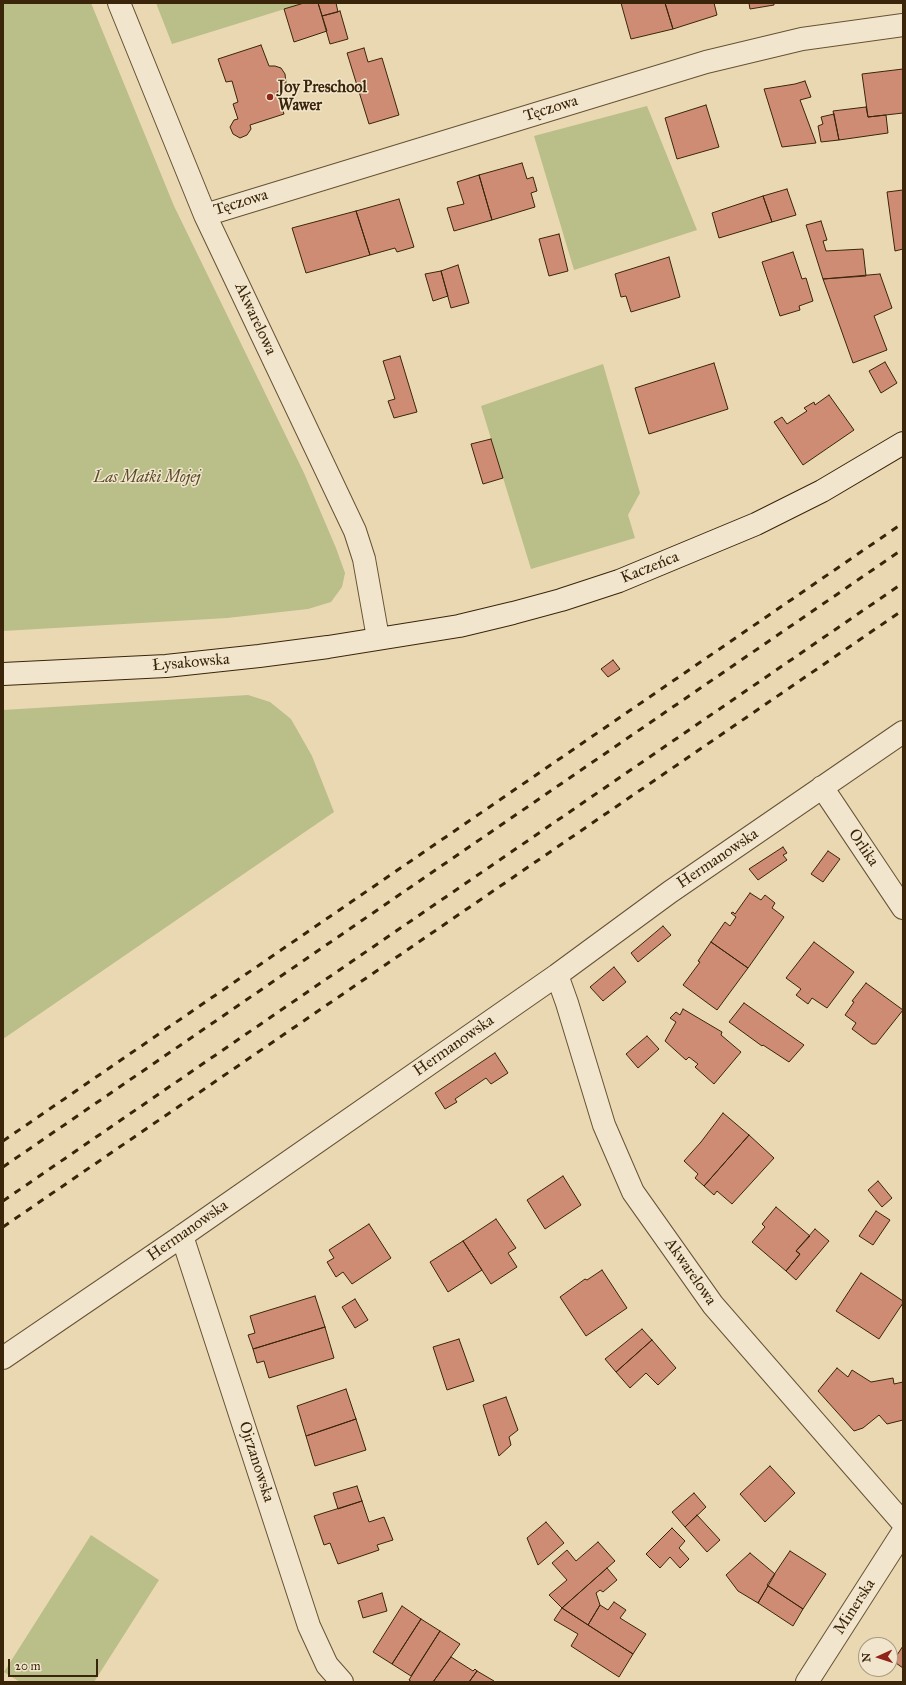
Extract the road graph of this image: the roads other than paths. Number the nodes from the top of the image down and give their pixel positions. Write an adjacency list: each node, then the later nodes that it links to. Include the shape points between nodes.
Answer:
1 (119, 3): 3 (street, Akwarelowa)
2 (903, 25): 3 (street, Tęczowa, via 802,39 706,62)
3 (205, 215): 5 (street, Akwarelowa, via 355,531 364,559)
4 (903, 443): 5 (street, Kaczeńca, via 822,491 763,520 619,581 561,600 459,626)
5 (378, 638): 6 (street, Łysakowska, via 328,647 166,666)
6 (3, 674)
7 (903, 732): 8 (street, Hermanowska)
8 (822, 787): 9 (street, Orlika); 10 (street, Hermanowska)
9 (903, 908)
10 (556, 975): 11 (street, Hermanowska); 13 (street, Akwarelowa, via 604,1125 633,1192 713,1306)
11 (182, 1236): 12 (street, Hermanowska); 15 (street, Ojrzanowska, via 309,1626 327,1665)
12 (3, 1358)
13 (903, 1523)
14 (903, 1532): 16 (street, Minerska)
15 (342, 1682)
16 (807, 1682)

